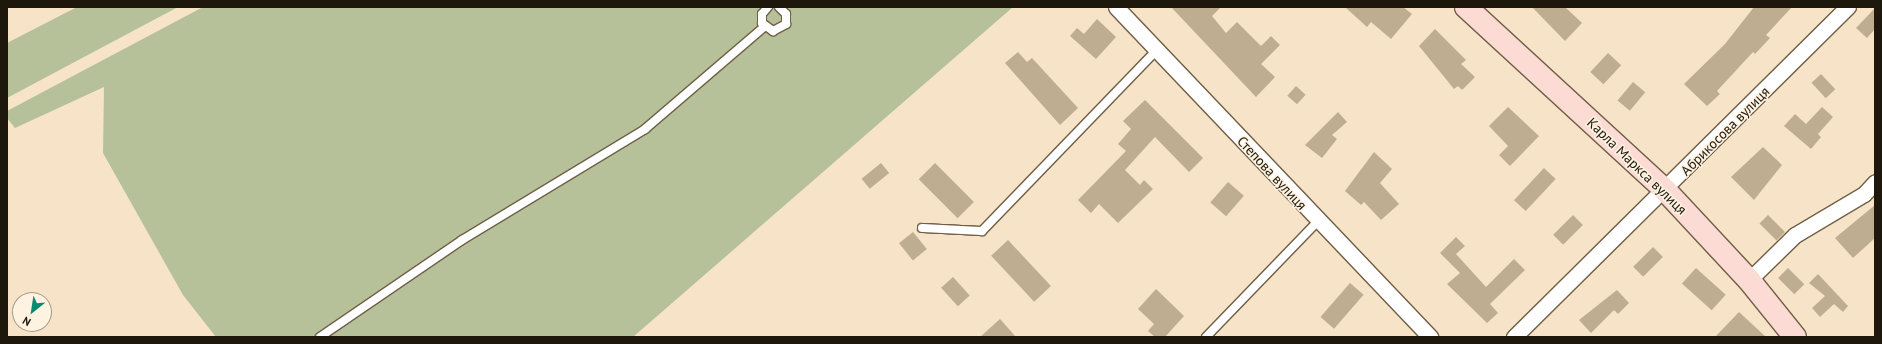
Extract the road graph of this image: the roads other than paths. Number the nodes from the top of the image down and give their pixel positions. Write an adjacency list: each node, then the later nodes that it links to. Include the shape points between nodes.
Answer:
1 (768, 7): 6 (lane, via 761,19)
2 (1116, 7): 7 (street, Степова вулиця)
3 (1466, 7): 9 (street, Карла Маркса вулиця)
4 (1848, 7): 9 (street, Абрикосова вулиця)
5 (783, 8): 6 (lane, via 787,19 783,28 773,32)
6 (764, 28): 13 (lane, via 645,129 462,240)
7 (1158, 49): 10 (street, Степова вулиця); 11 (lane, via 982,231)
8 (1875, 182): 12 (street, via 1864,194 1795,235)
9 (1665, 190): 12 (street, Карла Маркса вулиця); 16 (street, Абрикосова вулиця)
10 (1317, 222): 14 (lane); 15 (street, Степова вулиця)
11 (922, 228)
12 (1749, 280): 17 (street, Карла Маркса вулиця)
13 (320, 337)
14 (1206, 337)
15 (1430, 337)
16 (1514, 337)
17 (1795, 337)

